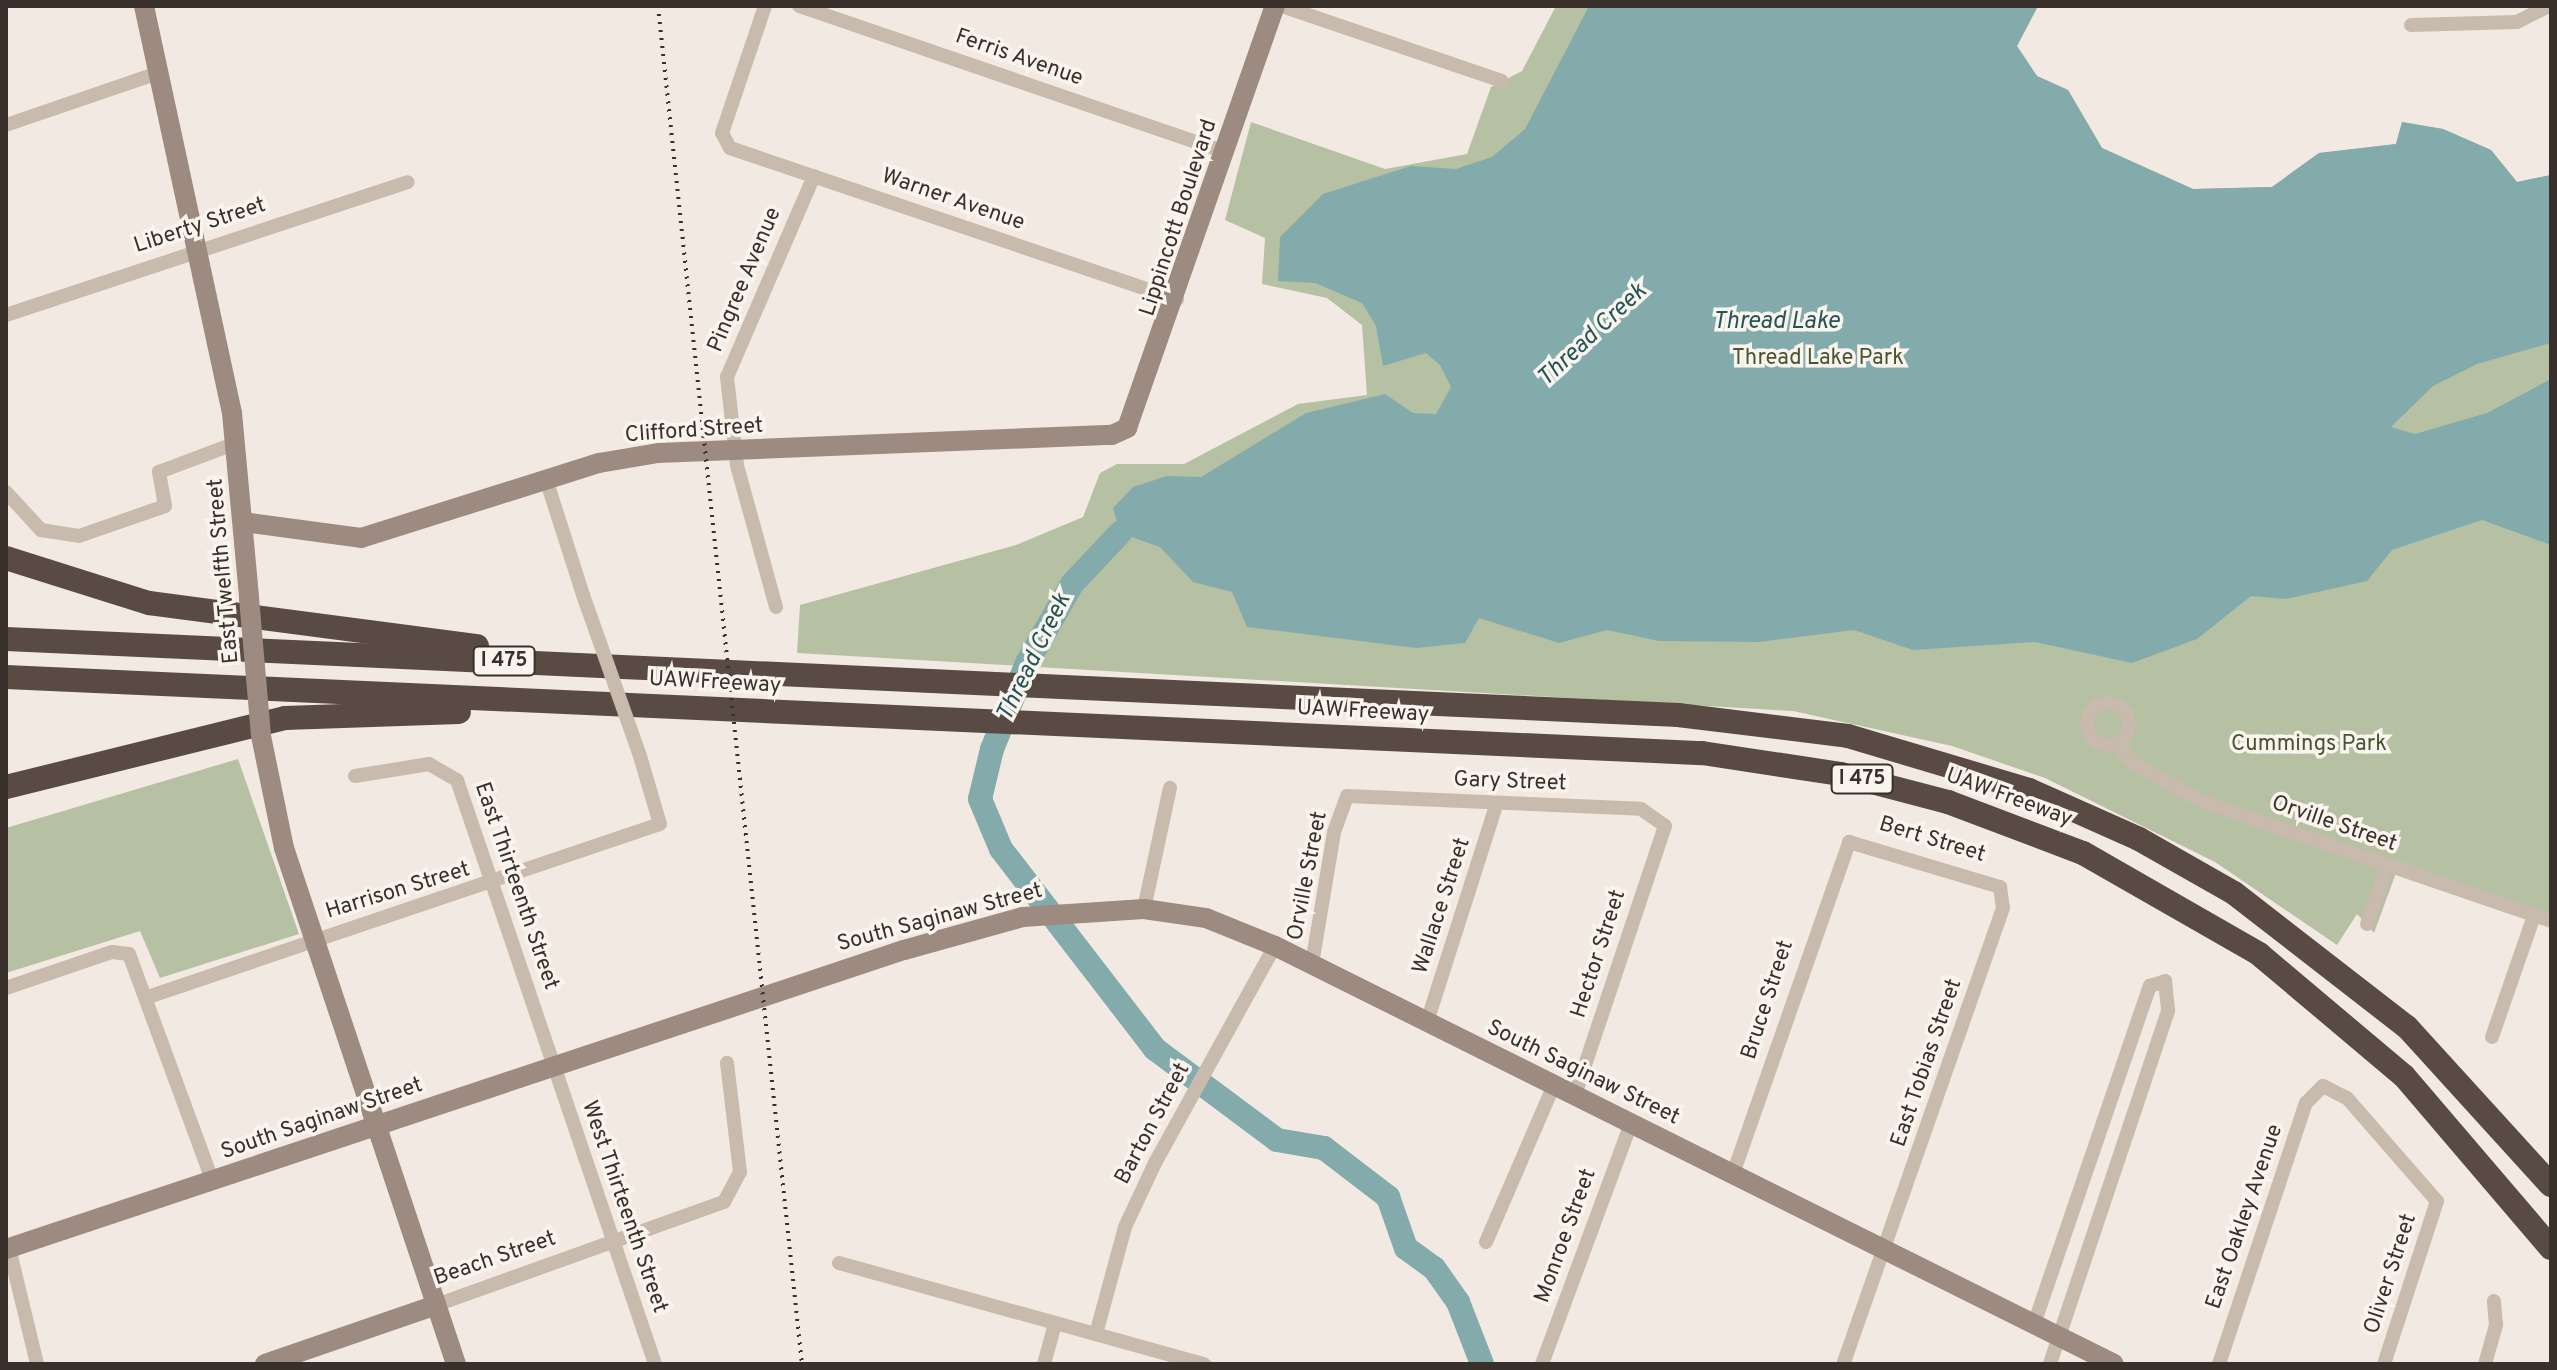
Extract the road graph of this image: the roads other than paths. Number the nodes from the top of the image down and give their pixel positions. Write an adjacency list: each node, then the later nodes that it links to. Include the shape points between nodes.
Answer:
1 (144, 6): 10 (street, East Twelfth Street)
2 (765, 6): 14 (street, Warner Avenue, via 722,133 730,148)
3 (799, 6): 13 (street, Ferris Avenue)
4 (1275, 6): 13 (street, Lippincott Boulevard)
5 (1282, 6): 8 (street)
6 (1331, 6): 8 (street)
7 (2549, 6): 9 (street, via 2517,22)
8 (1326, 21): 11 (street)
9 (2411, 25)
10 (158, 73): 12 (street); 16 (street, East Twelfth Street)
11 (1502, 81)
12 (6, 125)
13 (1225, 152): 17 (street, Lippincott Boulevard)
14 (814, 176): 17 (street, Warner Avenue); 21 (street, Pingree Avenue, via 727,377)
15 (408, 182): 16 (street, Liberty Street)
16 (196, 249): 18 (street, Liberty Street); 20 (street, East Twelfth Street)
17 (1177, 299): 19 (street, Lippincott Boulevard, via 1143,397 1127,428)
18 (6, 315)
19 (1112, 435): 21 (street, Clifford Street)
20 (236, 443): 23 (street, via 159,472 165,506 79,536 41,530); 24 (street, East Twelfth Street)
21 (736, 450): 22 (street, Clifford Street, via 658,453); 28 (street, Pingree Avenue)
22 (546, 479): 24 (street, Clifford Street, via 377,536 345,538); 42 (street, Harrison Street, bridge, via 660,824)
23 (6, 492)
24 (243, 522): 48 (street, East Twelfth Street, bridge, via 261,736 276,816)
25 (6, 550): 27 (highway)
26 (6, 558): 27 (highway)
27 (90, 590): 30 (highway, via 173,607)
28 (776, 607)
29 (6, 639): 30 (highway, UAW Freeway / I 475)
30 (662, 669): 65 (highway, UAW Freeway / I 475, via 1737,719 1848,736 1963,767 2139,839 2299,936 2432,1051)
31 (6, 677): 32 (highway, UAW Freeway / I 475)
32 (644, 705): 35 (highway, via 285,718); 69 (highway, UAW Freeway / I 475, via 1702,753 1841,774 1989,815 2145,884 2302,986 2426,1098)
33 (2117, 743): 41 (street, Orville Street, via 2133,763 2201,801)
34 (355, 776): 42 (street, East Thirteenth Street, via 429,764 449,770)
35 (6, 785)
36 (1170, 788): 44 (street)
37 (1347, 796): 38 (street, Gary Street); 50 (street, Orville Street, via 1334,832)
38 (1497, 803): 39 (street, Gary Street, via 1641,809); 53 (street, Wallace Street)
39 (1665, 826): 58 (street, Hector Street)
40 (1849, 842): 43 (street, Bert Street); 63 (street, Bruce Street)
41 (2387, 866): 45 (street, Orville Street); 47 (street)
42 (494, 884): 48 (street, Harrison Street); 56 (street, East Thirteenth Street)
43 (2000, 887): 71 (street, East Tobias Street, via 2003,908)
44 (1144, 909): 49 (street, South Saginaw Street, via 1206,918); 56 (street, South Saginaw Street, via 1077,909 1023,917 770,990)
45 (2534, 916): 46 (street, Orville Street); 54 (street)
46 (2551, 921)
47 (2367, 924)
48 (315, 940): 52 (street, Harrison Street); 60 (street, East Twelfth Street)
49 (1275, 946): 50 (street, South Saginaw Street); 77 (street, Barton Street, via 1125,1227)
50 (1312, 964): 53 (street, South Saginaw Street)
51 (6, 988): 52 (street, via 112,952 129,954)
52 (148, 997): 64 (street)
53 (1427, 1022): 57 (street, South Saginaw Street)
54 (2492, 1037)
55 (727, 1063): 68 (street, Beach Street, via 736,1189 719,1206)
56 (553, 1065): 60 (street, South Saginaw Street); 68 (street, West Thirteenth Street)
57 (1554, 1085): 58 (street, South Saginaw Street); 67 (street)
58 (1575, 1095): 59 (street, South Saginaw Street)
59 (1631, 1124): 63 (street, South Saginaw Street); 85 (street, Monroe Street)
60 (377, 1125): 64 (street, South Saginaw Street); 74 (street, East Twelfth Street)
61 (2102, 1131): 62 (street); 62 (street, via 2150,986 2165,981 2172,996); 76 (street)
62 (2124, 1139): 78 (street)
63 (1733, 1174): 71 (street, South Saginaw Street)
64 (213, 1182): 70 (street, South Saginaw Street)
65 (2551, 1185)
66 (2436, 1197): 89 (street, East Oakley Avenue, via 2347,1098 2317,1087); 90 (street, Oliver Street)
67 (1486, 1242)
68 (613, 1243): 74 (street, Beach Street); 82 (street, West Thirteenth Street)
69 (2551, 1248)
70 (8, 1249): 79 (street)
71 (1884, 1252): 76 (street, South Saginaw Street); 86 (street, East Tobias Street)
72 (839, 1263): 75 (street)
73 (2494, 1301): 91 (street, via 2496,1325)
74 (436, 1305): 80 (street, Beach Street); 81 (street, East Twelfth Street)
75 (1055, 1324): 77 (street); 83 (street)
76 (2033, 1327): 78 (street, South Saginaw Street)
77 (1096, 1334): 84 (street)
78 (2054, 1337): 87 (street); 88 (street, South Saginaw Street)
79 (37, 1364)
80 (265, 1364)
81 (456, 1364)
82 (655, 1364)
83 (1044, 1364)
84 (1204, 1364)
85 (1542, 1364)
86 (1843, 1364)
87 (2050, 1364)
88 (2114, 1364)
89 (2219, 1364)
90 (2384, 1364)
91 (2485, 1364)

